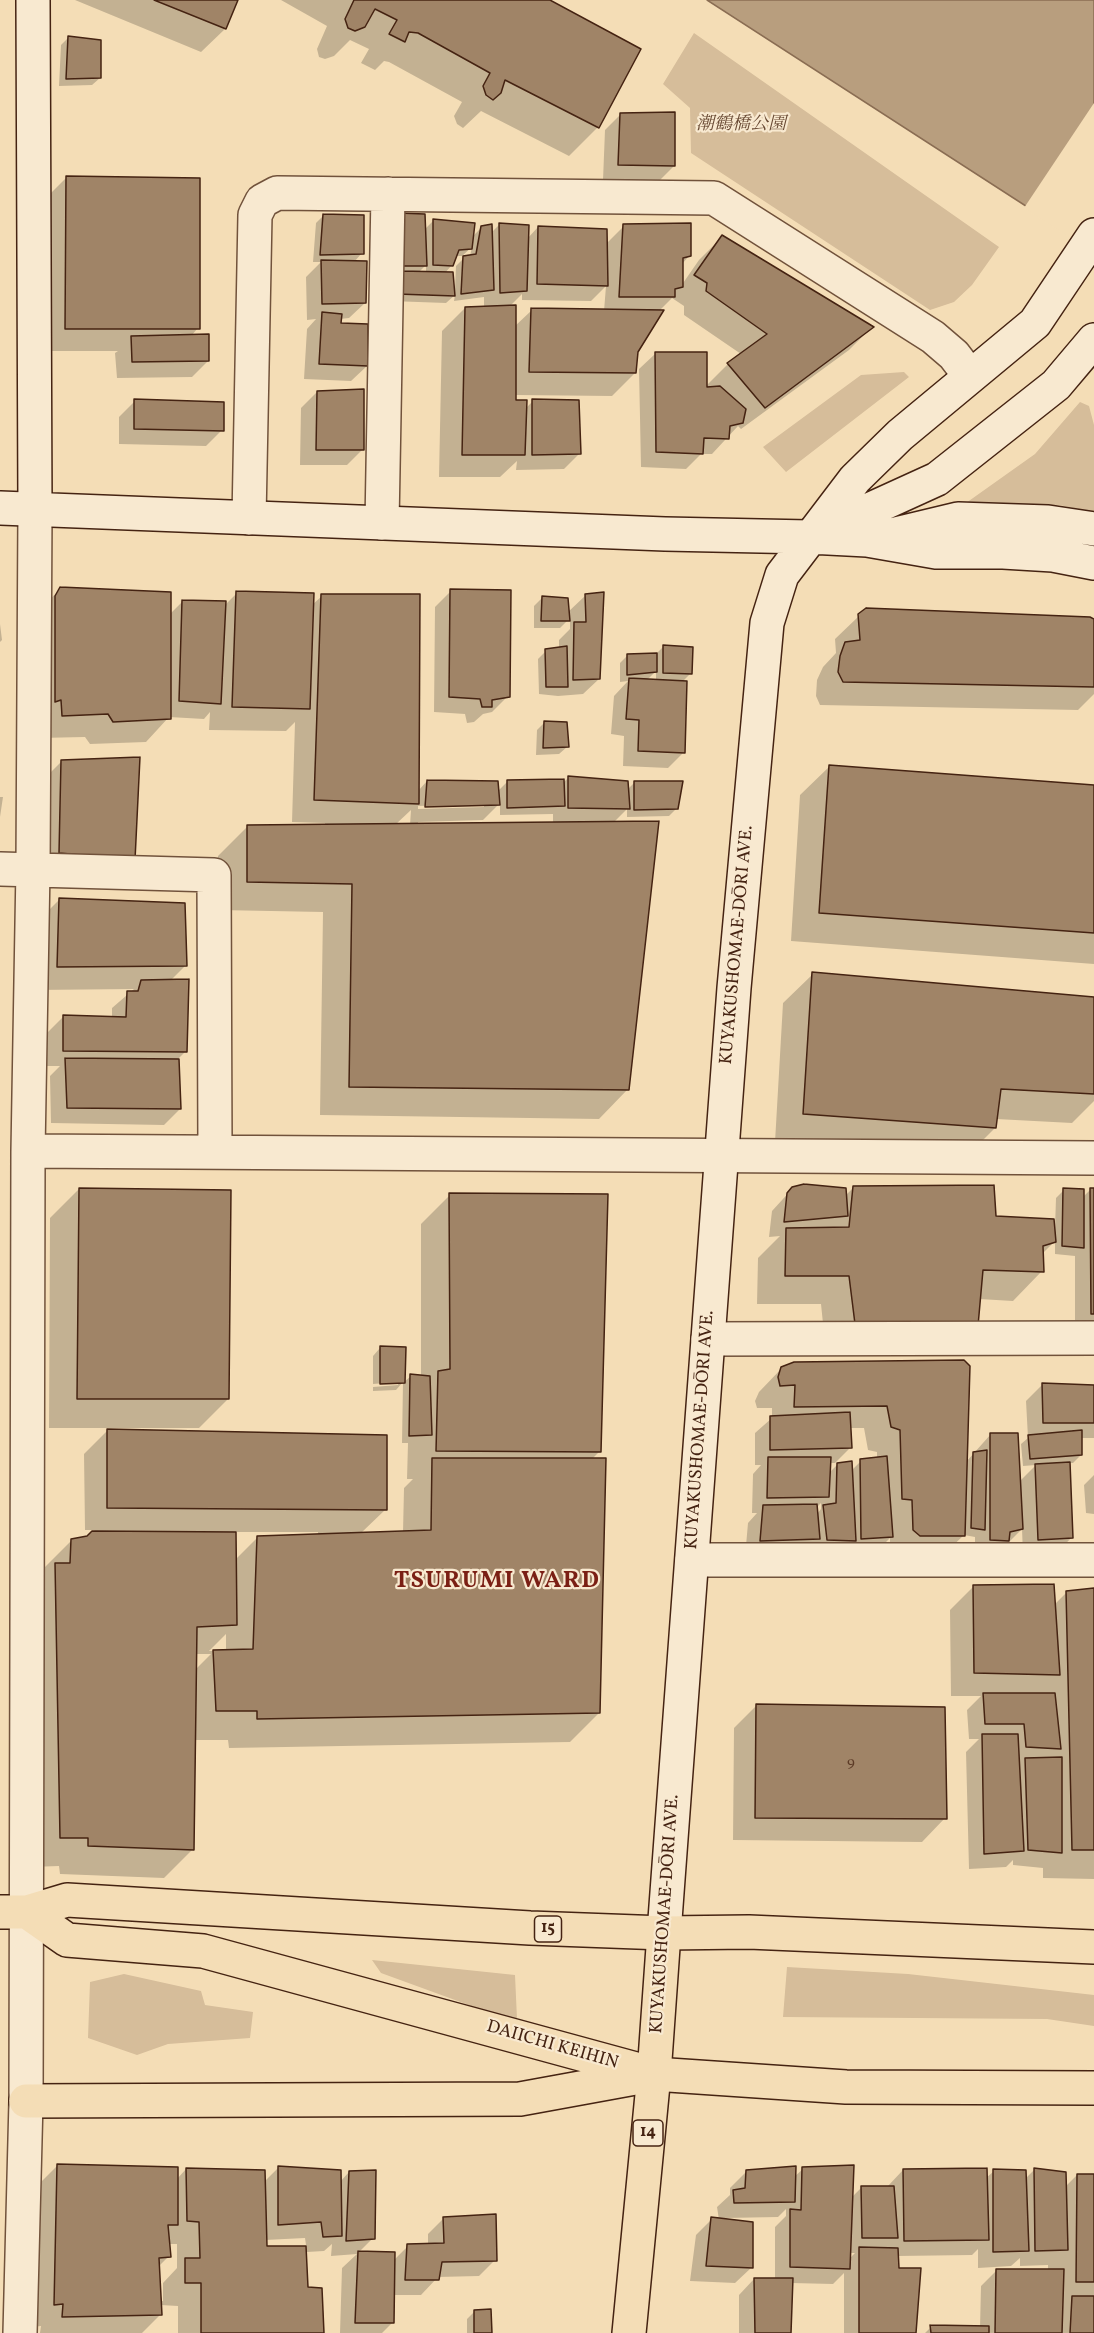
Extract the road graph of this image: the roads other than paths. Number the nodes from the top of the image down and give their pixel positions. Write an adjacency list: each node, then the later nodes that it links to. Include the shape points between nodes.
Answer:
1 (33, 0): 7 (street)
2 (388, 194): 5 (street, via 714,198 933,337); 8 (street, via 277,193 262,201 255,215); 9 (street)
3 (1094, 235): 5 (street, KUYAKUSHOMAE-DŌRI AVE., via 1035,323)
4 (1094, 340): 11 (street, via 1056,385 937,479)
5 (970, 376): 11 (street, KUYAKUSHOMAE-DŌRI AVE., via 855,479)
6 (0, 508): 7 (street)
7 (35, 509): 8 (street); 14 (street)
8 (249, 518): 9 (street)
9 (382, 523): 11 (street)
10 (1094, 529): 12 (street, via 1048,522 958,519)
11 (810, 537): 12 (street); 18 (street, KUYAKUSHOMAE-DŌRI AVE., via 782,575 766,623)
12 (867, 540): 13 (street, via 936,552 1053,555)
13 (1094, 563)
14 (33, 868): 15 (street); 16 (street); 17 (street, via 214,875)
15 (0, 869)
16 (28, 1151): 17 (street); 24 (street)
17 (215, 1152): 18 (street)
18 (722, 1156): 19 (street); 21 (street, KUYAKUSHOMAE-DŌRI AVE.)
19 (1094, 1158)
20 (1094, 1338): 21 (street)
21 (708, 1339): 22 (street, KUYAKUSHOMAE-DŌRI AVE.)
22 (692, 1560): 23 (street); 25 (street, KUYAKUSHOMAE-DŌRI AVE.)
23 (1094, 1560)
24 (13, 1912): 25 (main road, 15, via 67,1900); 27 (main road, DAIICHI KEIHIN, via 67,1940 203,1951); 29 (street)
25 (664, 1933): 26 (main road, 15, via 749,1932); 27 (main road, KUYAKUSHOMAE-DŌRI AVE. / 14)
26 (1094, 1947)
27 (654, 2074): 28 (main road, DAIICHI KEIHIN, via 846,2087); 29 (main road, via 520,2099); 31 (main road, KUYAKUSHOMAE-DŌRI AVE. / 14)
28 (1094, 2088)
29 (26, 2101): 30 (street)
30 (20, 2333)
31 (629, 2333)

